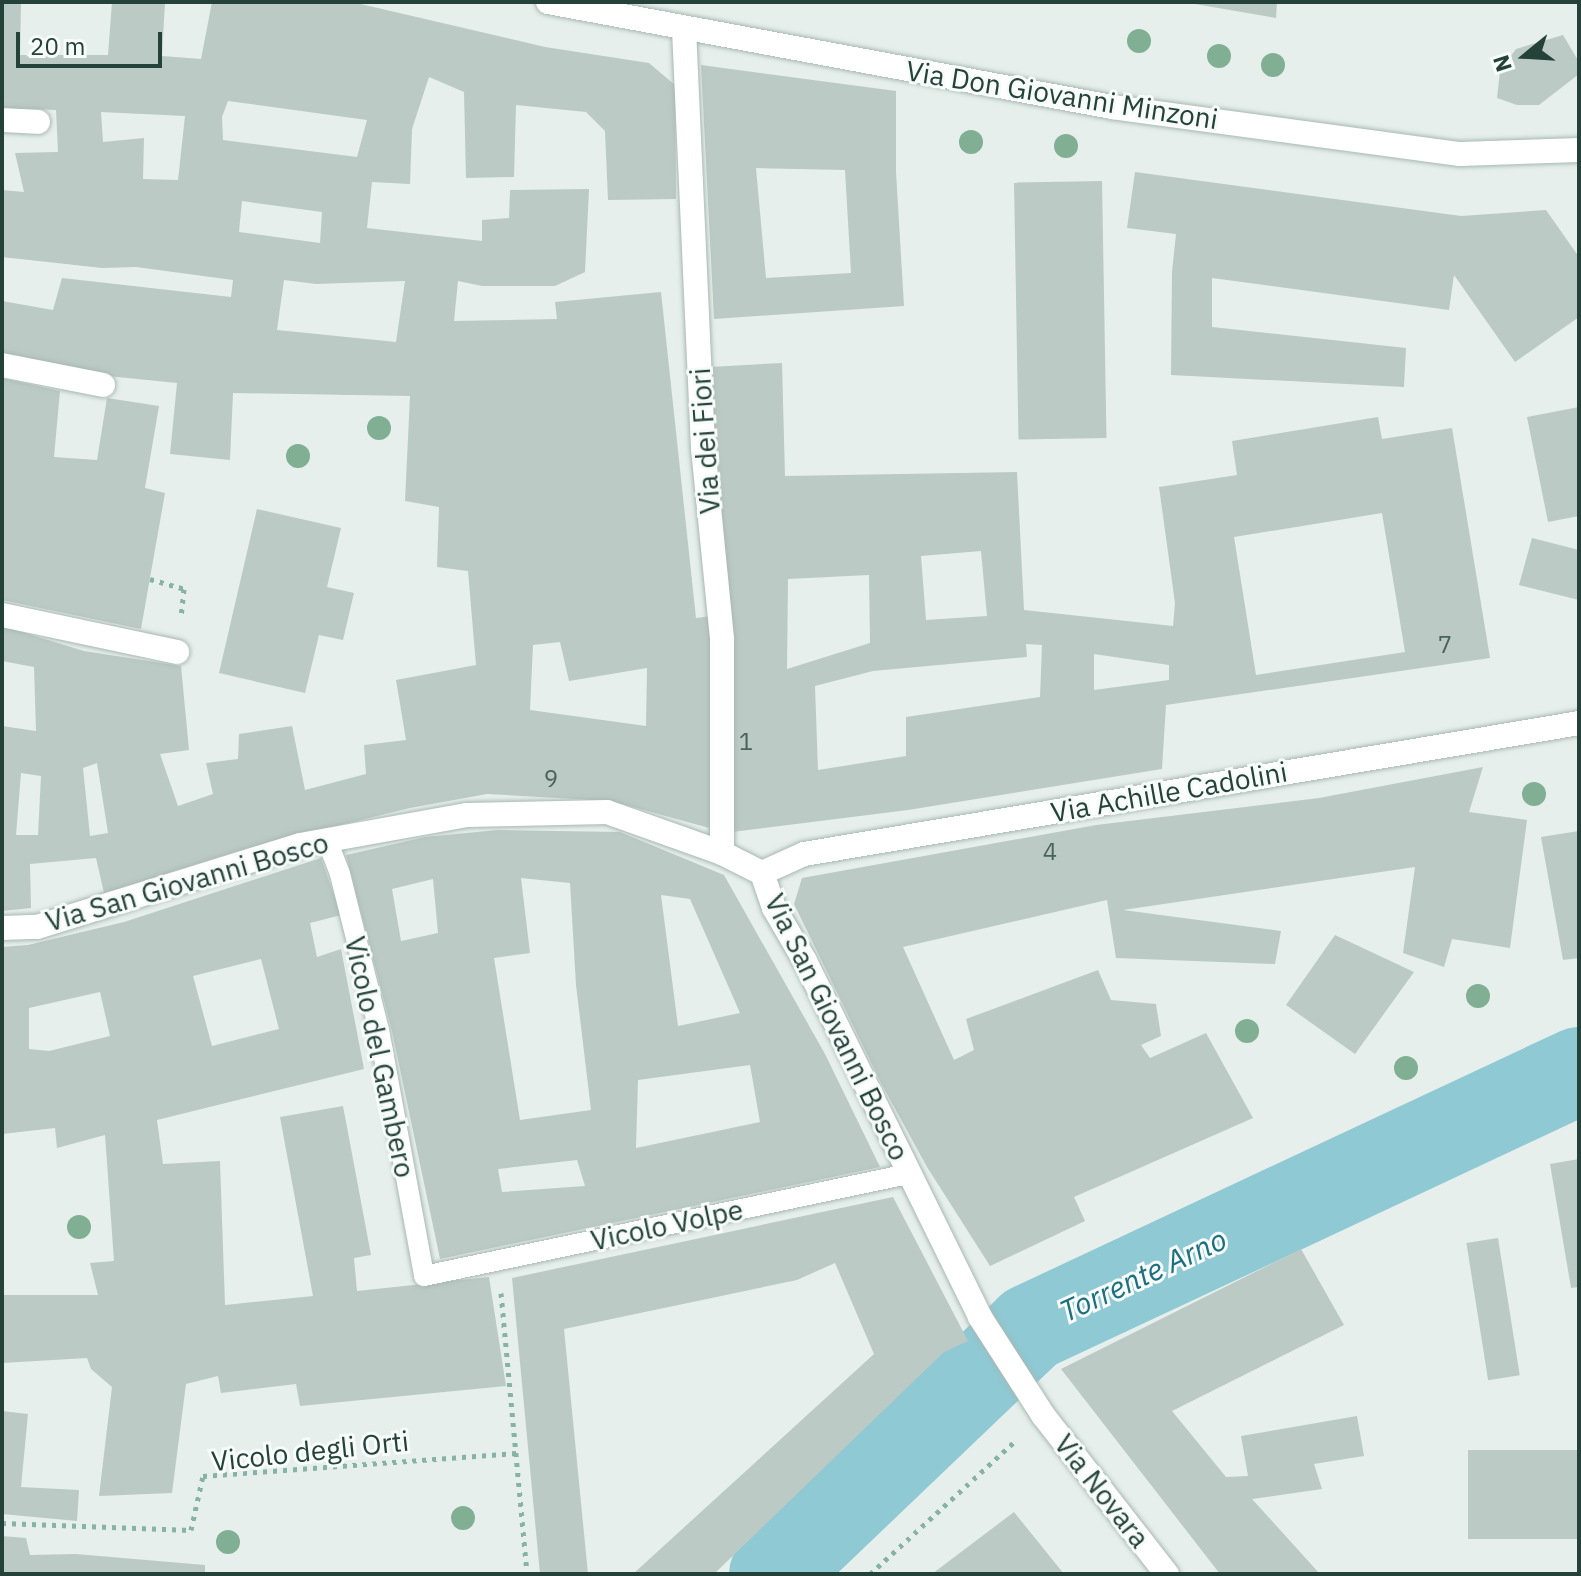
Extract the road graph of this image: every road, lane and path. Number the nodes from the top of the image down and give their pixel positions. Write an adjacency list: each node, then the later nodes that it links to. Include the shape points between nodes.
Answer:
1 (548, 2): 2 (street, Via Don Giovanni Minzoni)
2 (684, 29): 5 (street, Via Don Giovanni Minzoni, via 1112,107 1460,154); 13 (street, Via dei Fiori, via 703,448 722,640)
3 (2, 120): 4 (street)
4 (38, 122)
5 (1579, 150)
6 (2, 365): 7 (street)
7 (103, 385)
8 (150, 579): 10 (path, via 184,589)
9 (2, 615): 10 (street)
10 (177, 652)
11 (1579, 723): 14 (street, Via Achille Cadolini, via 804,854)
12 (327, 840): 13 (street, Via San Giovanni Bosco, via 467,815 607,812); 15 (street, Via San Giovanni Bosco, via 37,927); 18 (lane, Vicolo del Gambero, via 379,1030)
13 (722, 853): 14 (street, Via San Giovanni Bosco)
14 (762, 873): 16 (street, Via San Giovanni Bosco, via 774,908)
15 (2, 928)
16 (909, 1174): 17 (lane, Vicolo Volpe); 19 (street, Via San Giovanni Bosco, via 980,1317)
17 (498, 1260): 18 (lane, Vicolo Volpe); 20 (path)
18 (424, 1276)
19 (1041, 1412): 23 (path); 24 (street, Via Novara)
20 (516, 1453): 21 (path, Vicolo degli Orti, via 203,1476 191,1530); 22 (path)
21 (2, 1523)
22 (527, 1574)
23 (870, 1574)
24 (1167, 1574)

